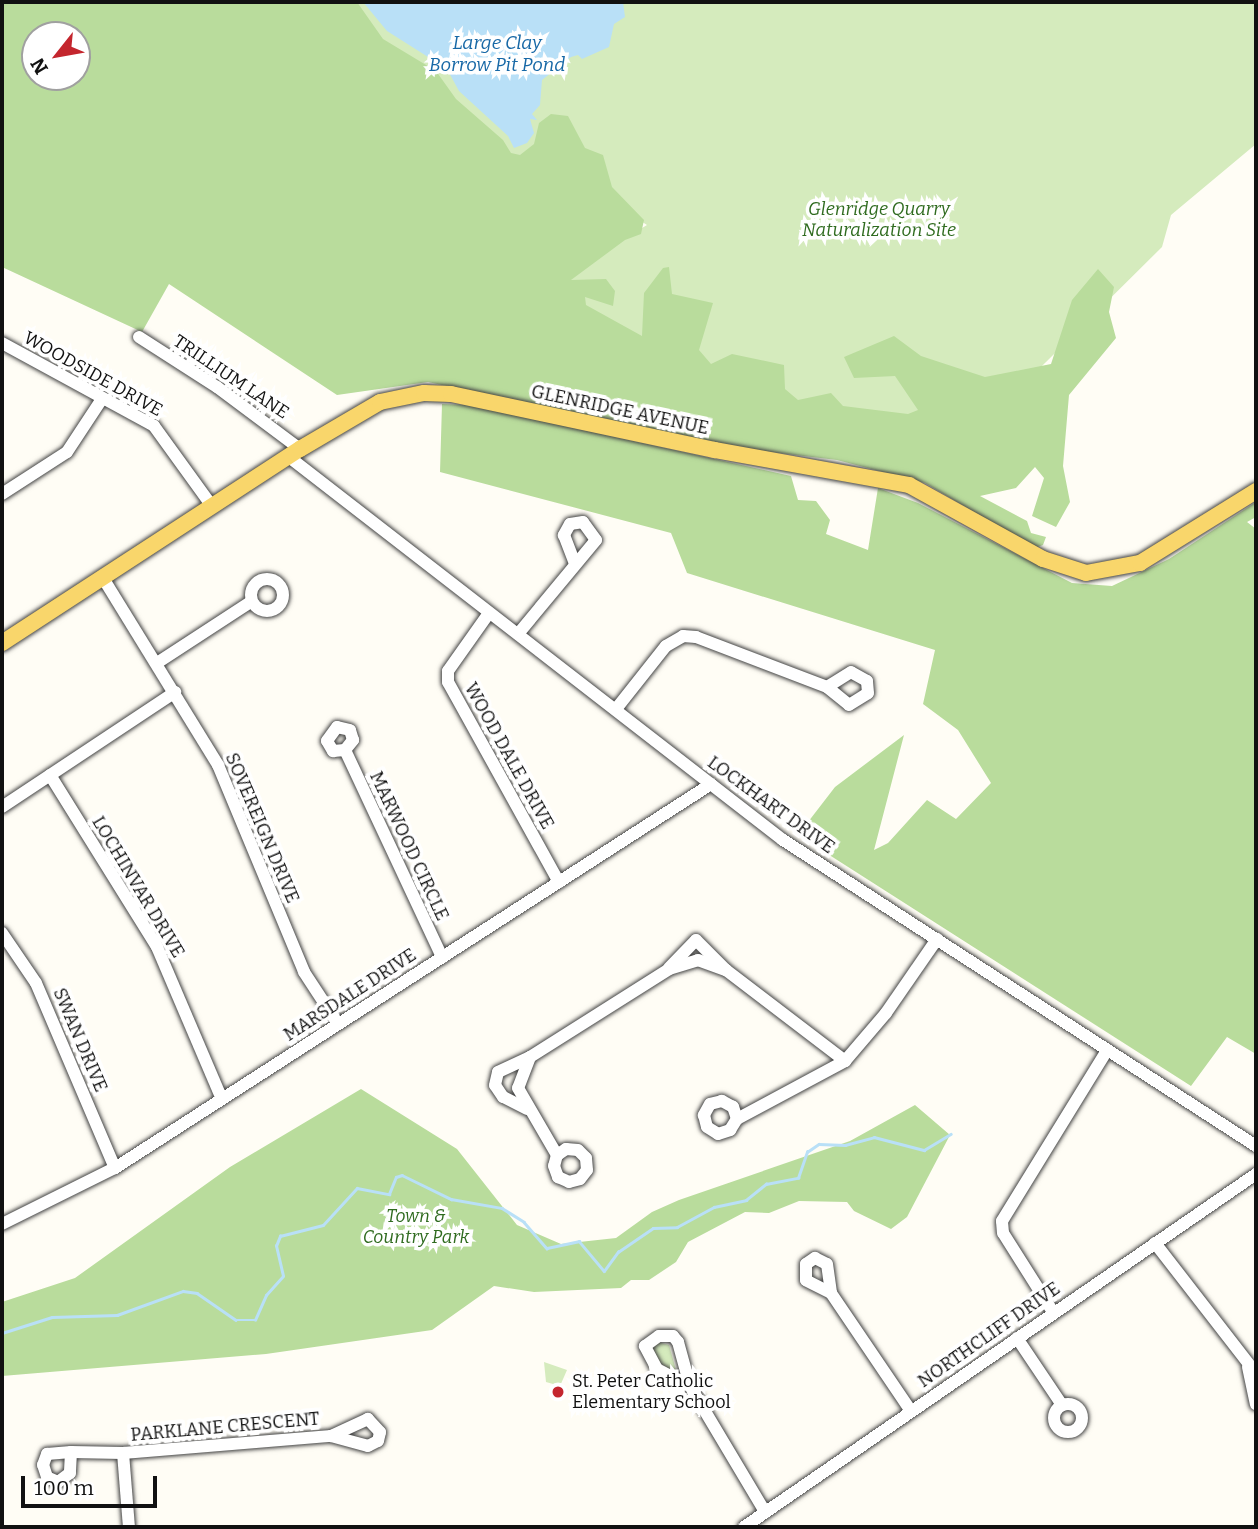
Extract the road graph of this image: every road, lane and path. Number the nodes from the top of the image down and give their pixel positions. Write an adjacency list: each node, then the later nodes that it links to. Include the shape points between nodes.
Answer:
1 (139, 337): 4 (street, TRILLIUM LANE, via 238,401)
2 (2, 343): 3 (street, WOODSIDE DRIVE)
3 (102, 399): 6 (street, via 67,452); 7 (street, WOODSIDE DRIVE, via 165,436)
4 (295, 453): 5 (main road, GLENRIDGE AVENUE, via 380,402 424,393 451,394 909,485 1043,559 1086,573 1140,563); 7 (main road, GLENRIDGE AVENUE); 11 (street, LOCKHART DRIVE)
5 (1256, 491)
6 (2, 494)
7 (212, 506): 9 (main road, GLENRIDGE AVENUE)
8 (575, 563): 12 (street)
9 (103, 578): 13 (main road, GLENRIDGE AVENUE); 14 (street, SOVEREIGN DRIVE)
10 (251, 601): 14 (street)
11 (489, 613): 12 (street, LOCKHART DRIVE); 22 (street, WOOD DALE DRIVE, via 448,671 448,682)
12 (518, 634): 17 (street, LOCKHART DRIVE)
13 (2, 643)
14 (157, 663): 16 (street, SOVEREIGN DRIVE)
15 (827, 687): 17 (street, via 683,636 666,646)
16 (175, 692): 19 (street); 28 (street, SOVEREIGN DRIVE, via 218,765 304,971)
17 (616, 709): 20 (street, LOCKHART DRIVE)
18 (345, 750): 25 (street, MARWOOD CIRCLE)
19 (50, 775): 21 (street); 32 (street, LOCHINVAR DRIVE, via 157,947)
20 (711, 784): 22 (street, MARSDALE DRIVE); 24 (street, LOCKHART DRIVE, via 783,840)
21 (2, 807)
22 (559, 882): 25 (street, MARSDALE DRIVE)
23 (2, 933): 37 (street, SWAN DRIVE, via 36,983)
24 (937, 939): 29 (street, LOCKHART DRIVE); 31 (street, via 886,1013)
25 (442, 957): 28 (street, MARSDALE DRIVE)
26 (669, 969): 27 (street, via 698,960); 27 (street, via 696,940); 30 (street)
27 (726, 970): 31 (street)
28 (338, 1024): 32 (street, MARSDALE DRIVE)
29 (1107, 1050): 35 (street, LOCKHART DRIVE); 42 (street, via 1002,1222 1003,1233)
30 (530, 1057): 33 (street, via 518,1088); 33 (street, via 494,1079 503,1097)
31 (845, 1061): 34 (street)
32 (221, 1097): 37 (street, MARSDALE DRIVE)
33 (527, 1109): 36 (street)
34 (737, 1119)
35 (1256, 1146)
36 (557, 1155)
37 (115, 1168): 39 (street, MARSDALE DRIVE)
38 (1256, 1174): 40 (street, NORTHCLIFF DRIVE)
39 (2, 1224)
40 (1155, 1243): 42 (street, NORTHCLIFF DRIVE); 44 (street)
41 (831, 1293): 48 (street)
42 (1053, 1312): 43 (street, NORTHCLIFF DRIVE)
43 (1017, 1338): 47 (street); 48 (street, NORTHCLIFF DRIVE)
44 (1252, 1370): 46 (street)
45 (690, 1386): 52 (street)
46 (1256, 1404)
47 (1062, 1405)
48 (911, 1411): 52 (street, NORTHCLIFF DRIVE)
49 (331, 1436): 51 (street, PARKLANE CRESCENT)
50 (71, 1452): 51 (street, PARKLANE CRESCENT)
51 (123, 1453): 53 (street, PARKLANE CRESCENT)
52 (765, 1512): 54 (street, NORTHCLIFF DRIVE)
53 (129, 1527)
54 (744, 1527)

